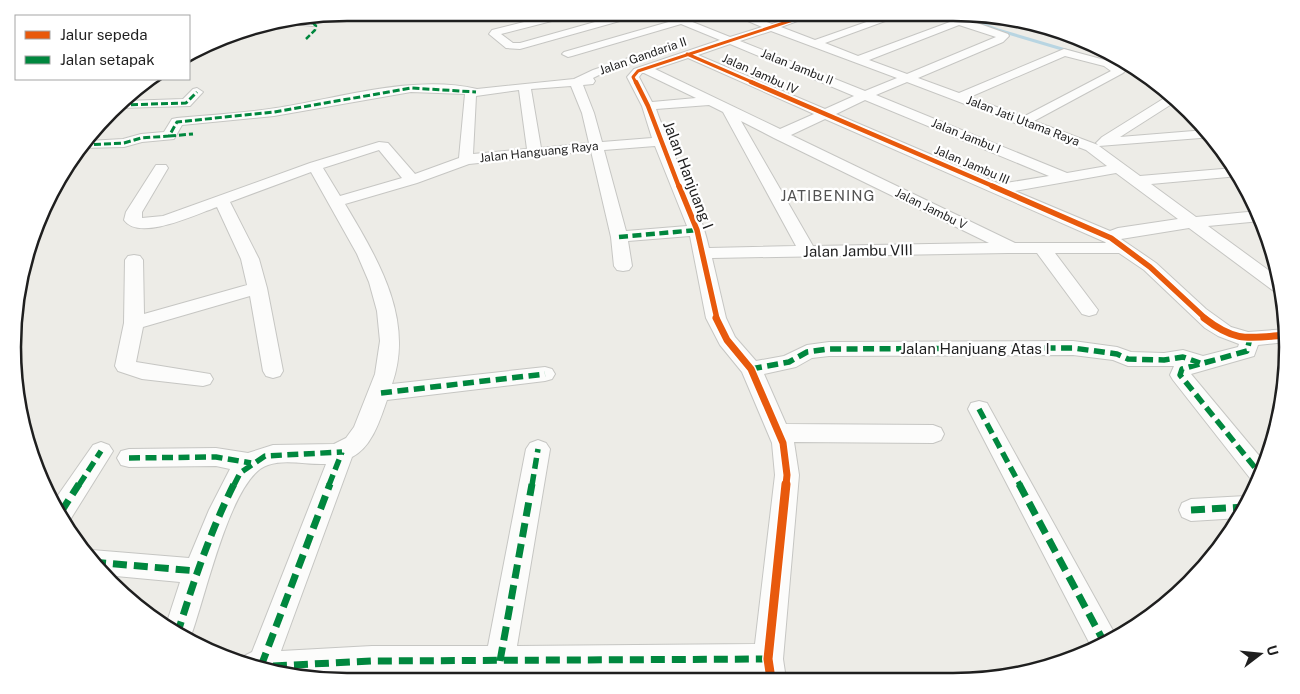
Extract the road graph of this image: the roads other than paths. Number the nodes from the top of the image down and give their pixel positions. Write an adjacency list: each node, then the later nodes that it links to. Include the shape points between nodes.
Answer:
1 (540, 21): 2 (street, via 494,34 510,46 520,46)
2 (609, 21)
3 (682, 21): 9 (street, Jalan Jambu II); 15 (street)
4 (755, 21): 8 (street, Jalan Jati Utama Raya)
5 (789, 21): 8 (street)
6 (879, 21): 13 (street)
7 (314, 23): 10 (street, via 315,30)
8 (771, 27): 12 (street); 13 (street, Jalan Jati Utama Raya)
9 (711, 33): 11 (street, Jalan Gandaria II); 12 (street, Jalan Jambu II)
10 (306, 39)
11 (694, 39)
12 (729, 40): 16 (street); 24 (street, Jalan Jambu II)
13 (815, 43): 17 (street, Jalan Jati Utama Raya)
14 (667, 48): 20 (street, Jalan Gandaria II)
15 (568, 54)
16 (688, 54): 18 (street); 31 (street, Jalan Jambu IV)
17 (860, 59): 19 (street, Jalan Jati Utama Raya); 19 (street, via 952,23 965,23 1004,36)
18 (640, 73): 20 (street); 26 (street, Jalan Jambu V); 29 (street, Jalan Hanjuang I)
19 (907, 77): 24 (street); 25 (street, Jalan Jati Utama Raya)
20 (576, 82): 21 (street); 40 (street)
21 (524, 86): 23 (street); 41 (street)
22 (197, 92): 28 (street, via 186,103)
23 (474, 93): 36 (street, via 442,89 392,90 282,111 178,122); 42 (street, via 470,96)
24 (866, 95): 31 (street); 47 (street, Jalan Jambu I)
25 (960, 97): 32 (street, Jalan Jati Utama Raya); 32 (street, via 1064,52 1108,64 1119,71)
26 (709, 101): 29 (street); 30 (street, Jalan Jambu V)
27 (1167, 102): 38 (street)
28 (129, 105)
29 (648, 106): 37 (street, Jalan Hanjuang I)
30 (728, 109): 34 (street, Jalan Jambu V); 60 (street)
31 (823, 114): 34 (street); 50 (street, Jalan Jambu III)
32 (1025, 122): 38 (street, Jalan Jati Utama Raya)
33 (192, 134): 36 (street)
34 (779, 135): 58 (street, Jalan Jambu V)
35 (1200, 135): 38 (street)
36 (169, 136): 39 (street)
37 (660, 140): 40 (street, Jalan Hanguang Raya); 55 (street, Jalan Hanjuang I)
38 (1097, 145): 45 (street, Jalan Jati Utama Raya)
39 (92, 146)
40 (596, 146): 41 (street, Jalan Hanguang Raya); 56 (street)
41 (535, 152): 42 (street, Jalan Hanguang Raya)
42 (466, 160): 48 (street, Jalan Hanguang Raya)
43 (315, 166): 48 (street, via 383,146); 51 (street); 52 (street)
44 (161, 168): 51 (street, via 132,220 145,224 169,219)
45 (1119, 168): 47 (street); 49 (street, Jalan Jati Utama Raya)
46 (1228, 173): 49 (street)
47 (1065, 177): 50 (street)
48 (412, 180): 52 (street, Jalan Hanguang Raya)
49 (1139, 181): 54 (street, Jalan Jati Utama Raya)
50 (1000, 189): 57 (street, Jalan Jambu III)
51 (221, 200): 65 (street, via 250,259)
52 (334, 202): 75 (street, via 366,253 383,291 390,323 390,356)
53 (1252, 217): 54 (street)
54 (1195, 222): 57 (street, via 1118,233); 64 (street, Jalan Jati Utama Raya)
55 (697, 230): 56 (street); 61 (street, Jalan Hanjuang I)
56 (619, 237): 63 (street)
57 (1116, 243): 59 (street, Jalan Jambu V); 69 (street, Jalan Jambu III, via 1220,329)
58 (1012, 248): 59 (street, Jalan Jambu V); 60 (street, Jalan Jambu VIII)
59 (1043, 249): 66 (street)
60 (808, 252): 61 (street, Jalan Jambu VIII)
61 (703, 253): 71 (street, Jalan Hanjuang I, via 716,318 727,340)
62 (134, 260): 67 (street)
63 (624, 266)
64 (1270, 272)
65 (258, 288): 67 (street); 72 (street)
66 (1089, 310)
67 (134, 322): 74 (street, via 125,366 142,372)
68 (1278, 336): 69 (street, Jalan Jambu III)
69 (1250, 338): 70 (street, via 1247,350 1242,354)
70 (1200, 363): 71 (street, Jalan Hanjuang Atas I, via 1183,357 1128,359 1116,354 1073,348 828,349 807,352 789,362); 84 (street, via 1182,368 1180,375)
71 (751, 369): 77 (street, Jalan Hanjuang I)
72 (272, 371)
73 (545, 374): 75 (street)
74 (203, 378)
75 (381, 393): 81 (street, via 362,433 352,447)
76 (979, 409): 91 (street)
77 (779, 433): 78 (street); 95 (street, Jalan Hanjuang I, via 784,443 787,475)
78 (933, 434)
79 (538, 449): 93 (street)
80 (101, 451): 85 (street)
81 (342, 452): 83 (street); 92 (street)
82 (128, 458): 83 (street)
83 (258, 460): 89 (street, via 240,473)
84 (1255, 469)
85 (64, 508)
86 (1236, 508): 87 (street)
87 (1191, 510)
88 (103, 563): 89 (street)
89 (196, 570): 90 (street)
90 (179, 626)
91 (1101, 637)
92 (259, 661)
93 (500, 661): 94 (street, via 372,661); 95 (street)
94 (282, 666)
95 (770, 669)

